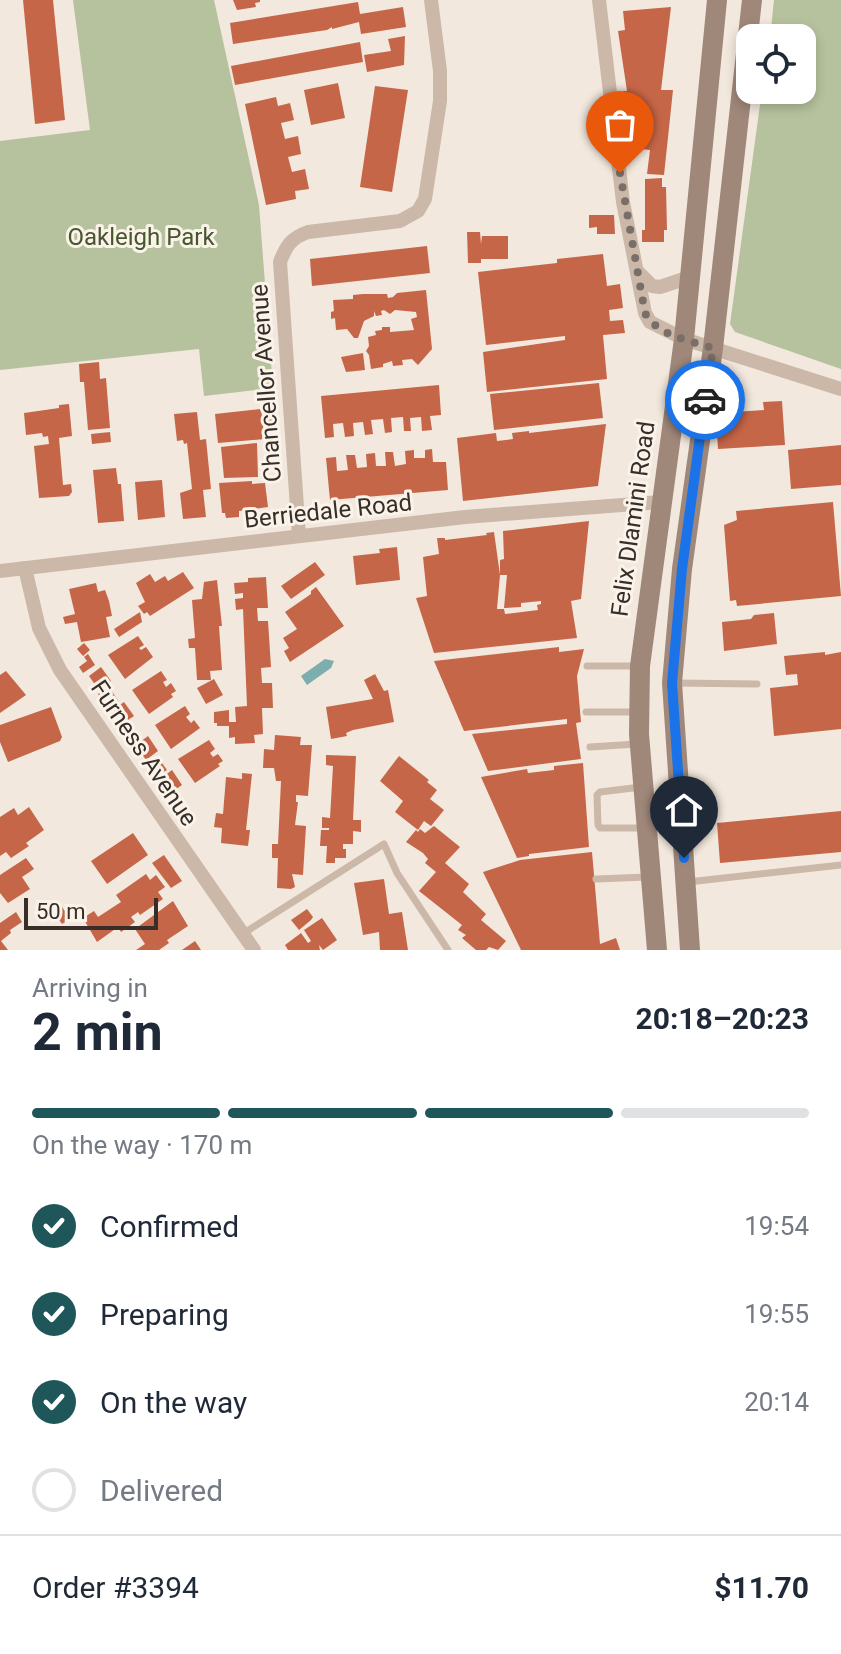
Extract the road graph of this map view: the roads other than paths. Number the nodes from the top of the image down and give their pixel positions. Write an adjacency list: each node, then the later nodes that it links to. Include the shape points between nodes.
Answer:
1 (431, 0): 11 (street, Chancellor Avenue, via 440,101 425,199 418,211 400,221 293,238 280,262)
2 (599, 0): 5 (street, via 623,202)
3 (717, 0): 6 (main road, Felix Dlamini Road)
4 (752, 0): 8 (main road)
5 (637, 270): 6 (street, via 652,286); 7 (street, via 650,322)
6 (690, 277): 7 (main road, Felix Dlamini Road)
7 (684, 339): 8 (street); 10 (main road, Felix Dlamini Road)
8 (713, 348): 9 (street); 16 (main road)
9 (841, 389)
10 (661, 502): 11 (street, Berriedale Road); 15 (main road, Felix Dlamini Road)
11 (299, 536): 12 (street, Berriedale Road)
12 (25, 568): 13 (street, Berriedale Road); 31 (street, Furness Avenue, via 39,628 60,670)
13 (0, 571)
14 (587, 666): 15 (lane)
15 (640, 666): 19 (main road, Felix Dlamini Road)
16 (672, 683): 17 (lane); 23 (main road)
17 (757, 684)
18 (586, 712): 19 (lane)
19 (638, 712): 20 (main road, Felix Dlamini Road)
20 (640, 744): 21 (lane); 22 (main road, Felix Dlamini Road)
21 (590, 747)
22 (643, 786): 24 (main road, Felix Dlamini Road); 24 (lane, via 600,792 598,825)
23 (681, 811): 28 (main road); 29 (main road, via 670,841 672,892)
24 (647, 828): 26 (main road, Felix Dlamini Road)
25 (841, 865): 28 (lane)
26 (650, 877): 27 (lane); 29 (main road, Felix Dlamini Road)
27 (596, 879)
28 (685, 882): 30 (main road)
29 (652, 899): 34 (main road, Felix Dlamini Road)
30 (687, 908): 35 (main road, via 668,919); 36 (main road)
31 (242, 934): 32 (street, Furness Avenue); 33 (lane, via 384,844)
32 (254, 950)
33 (448, 950)
34 (657, 950)
35 (668, 950)
36 (690, 950)

